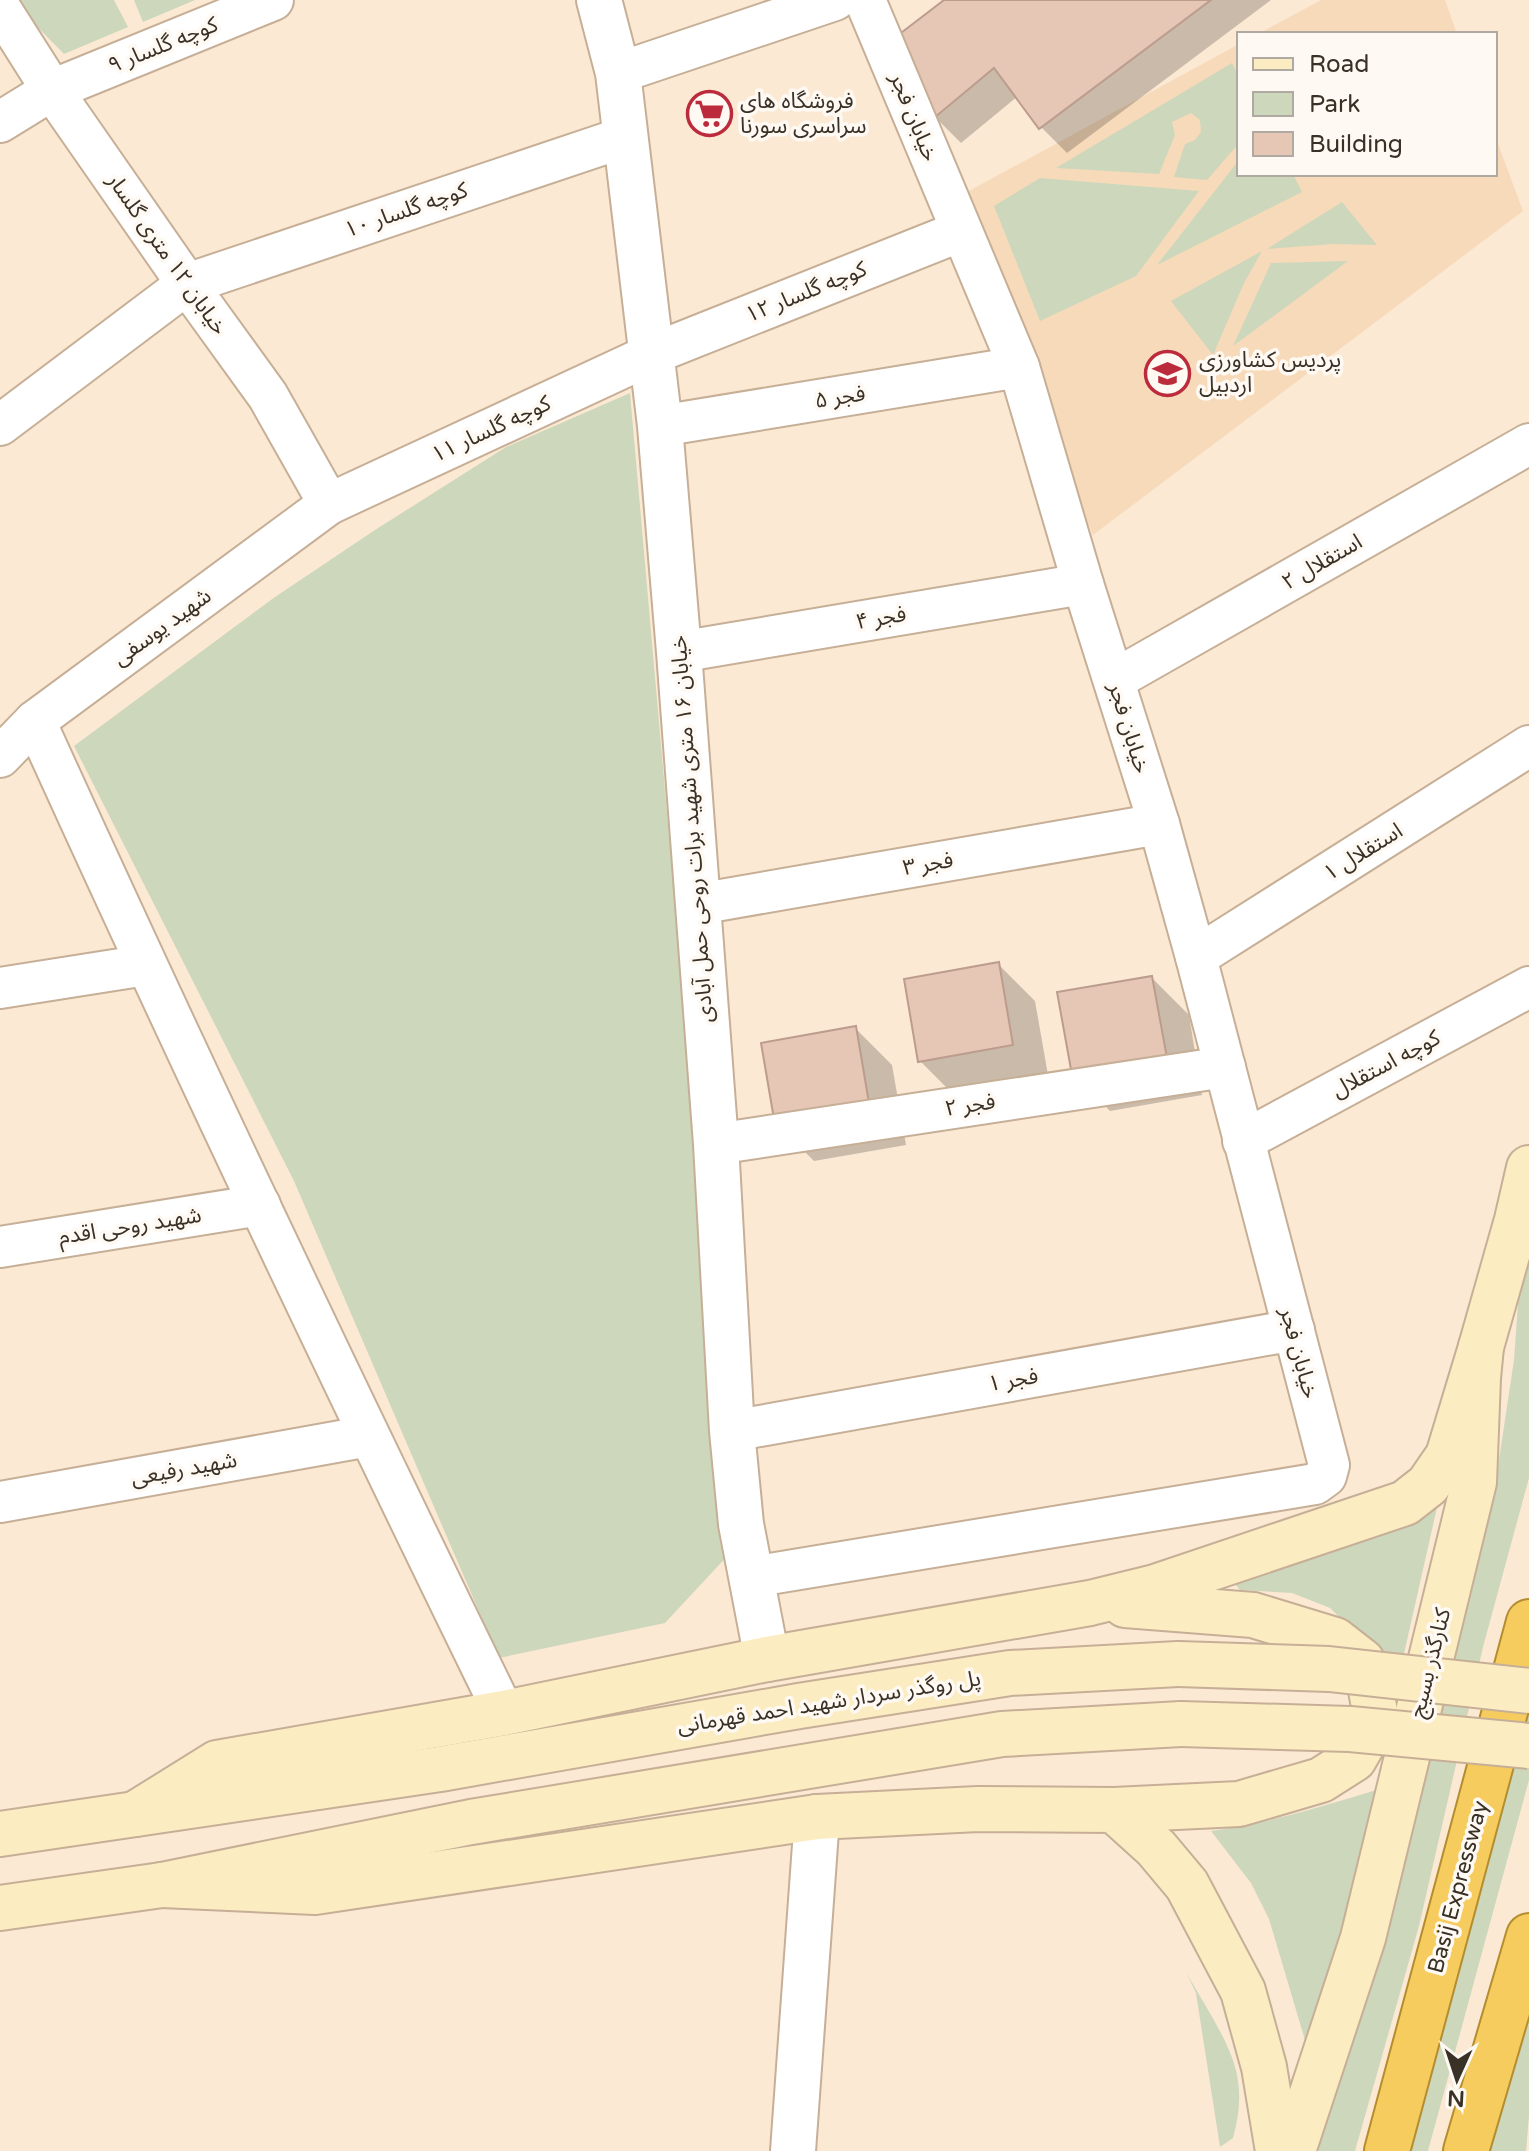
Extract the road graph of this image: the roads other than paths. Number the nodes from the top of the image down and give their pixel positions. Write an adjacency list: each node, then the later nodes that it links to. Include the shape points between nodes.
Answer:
1 (273, 0): 7 (street, کوچه گلسار ۹)
2 (599, 0): 6 (street, خیابان ۱۶ متری شهید برات روحی حمل آبادی)
3 (835, 0): 6 (street)
4 (865, 0): 10 (street, خیابان فجر)
5 (0, 8): 7 (street, خیابان ۱۲ متری گلسار)
6 (618, 73): 9 (street, خیابان ۱۶ متری شهید برات روحی حمل آبادی)
7 (52, 90): 8 (street, کوچه گلسار ۹); 11 (street, خیابان ۱۲ متری گلسار)
8 (0, 122)
9 (625, 137): 11 (street, کوچه گلسار ۱۰); 12 (street, خیابان ۱۶ متری شهید برات روحی حمل آبادی)
10 (961, 231): 12 (street, کوچه گلسار ۱۲); 13 (street, خیابان فجر)
11 (187, 284): 14 (street, کوچه گلسار ۱۰); 17 (street, خیابان ۱۲ متری گلسار, via 268,396)
12 (652, 354): 15 (street, خیابان ۱۶ متری شهید برات روحی حمل آبادی); 17 (street, کوچه گلسار ۱۱)
13 (1019, 367): 15 (street, فجر ۵); 18 (street, خیابان فجر)
14 (0, 425)
15 (660, 426): 19 (street, خیابان ۱۶ متری شهید برات روحی حمل آبادی)
16 (1529, 444): 20 (street, استقلال ۲)
17 (329, 504): 21 (street, شهید یوسفی)
18 (1083, 584): 19 (street, فجر ۴); 20 (street, خیابان فجر)
19 (679, 652): 25 (street, خیابان ۱۶ متری شهید برات روحی حمل آبادی)
20 (1114, 680): 24 (street, خیابان فجر)
21 (35, 721): 23 (street, شهید یوسفی); 27 (street)
22 (1529, 746): 26 (street, استقلال ۱)
23 (0, 757)
24 (1159, 824): 25 (street, فجر ۳); 26 (street, خیابان فجر)
25 (698, 904): 32 (street, خیابان ۱۶ متری شهید برات روحی حمل آبادی)
26 (1196, 957): 30 (street, خیابان فجر)
27 (146, 965): 29 (street); 34 (street)
28 (1529, 987): 31 (street, کوچه استقلال)
29 (0, 988)
30 (1225, 1067): 31 (street, خیابان فجر); 32 (street, فجر ۲)
31 (1243, 1141): 36 (street, خیابان فجر)
32 (716, 1144): 38 (street, خیابان ۱۶ متری شهید برات روحی حمل آبادی)
33 (1529, 1168): 37 (main road, کنارگذر بسیج)
34 (260, 1205): 35 (street, شهید روحی اقدم); 39 (street)
35 (0, 1247)
36 (1294, 1330): 38 (street, فجر ۱); 41 (street, خیابان فجر, via 1329,1465 1326,1476 1315,1484)
37 (1481, 1347): 42 (main road, via 1448,1456 1410,1501 1155,1587); 57 (main road, کنارگذر بسیج, via 1474,1482 1363,1938)
38 (732, 1431): 41 (street, خیابان ۱۶ متری شهید برات روحی حمل آبادی)
39 (369, 1436): 40 (street, شهید رفیعی); 46 (street)
40 (0, 1502)
41 (751, 1577): 44 (street, خیابان ۱۶ متری شهید برات روحی حمل آبادی)
42 (1090, 1603): 44 (main road); 48 (main road, via 1253,1615 1329,1638 1362,1661 1375,1712 1354,1759 1321,1780 1239,1804)
43 (1529, 1622): 58 (highway, Basij Expressway)
44 (767, 1659): 46 (main road)
45 (1529, 1691): 49 (main road, پل روگذر سردار شهید احمد قهرمانی, bridge, via 1329,1669 1178,1664 1010,1673 440,1769)
46 (504, 1713): 49 (main road, via 217,1763)
47 (1529, 1746): 52 (main road, bridge, via 1350,1729 1181,1724 986,1737 471,1822)
48 (1114, 1810): 50 (main road, via 978,1809); 56 (main road, via 1187,1885 1243,1991 1264,2067)
49 (135, 1814): 51 (main road, پل روگذر سردار شهید احمد قهرمانی)
50 (817, 1817): 52 (main road, via 315,1892); 55 (street)
51 (0, 1834)
52 (162, 1885): 53 (main road)
53 (0, 1908)
54 (1529, 1936): 59 (highway)
55 (793, 2151)
56 (1278, 2151)
57 (1293, 2151)
58 (1387, 2151)
59 (1466, 2151)

